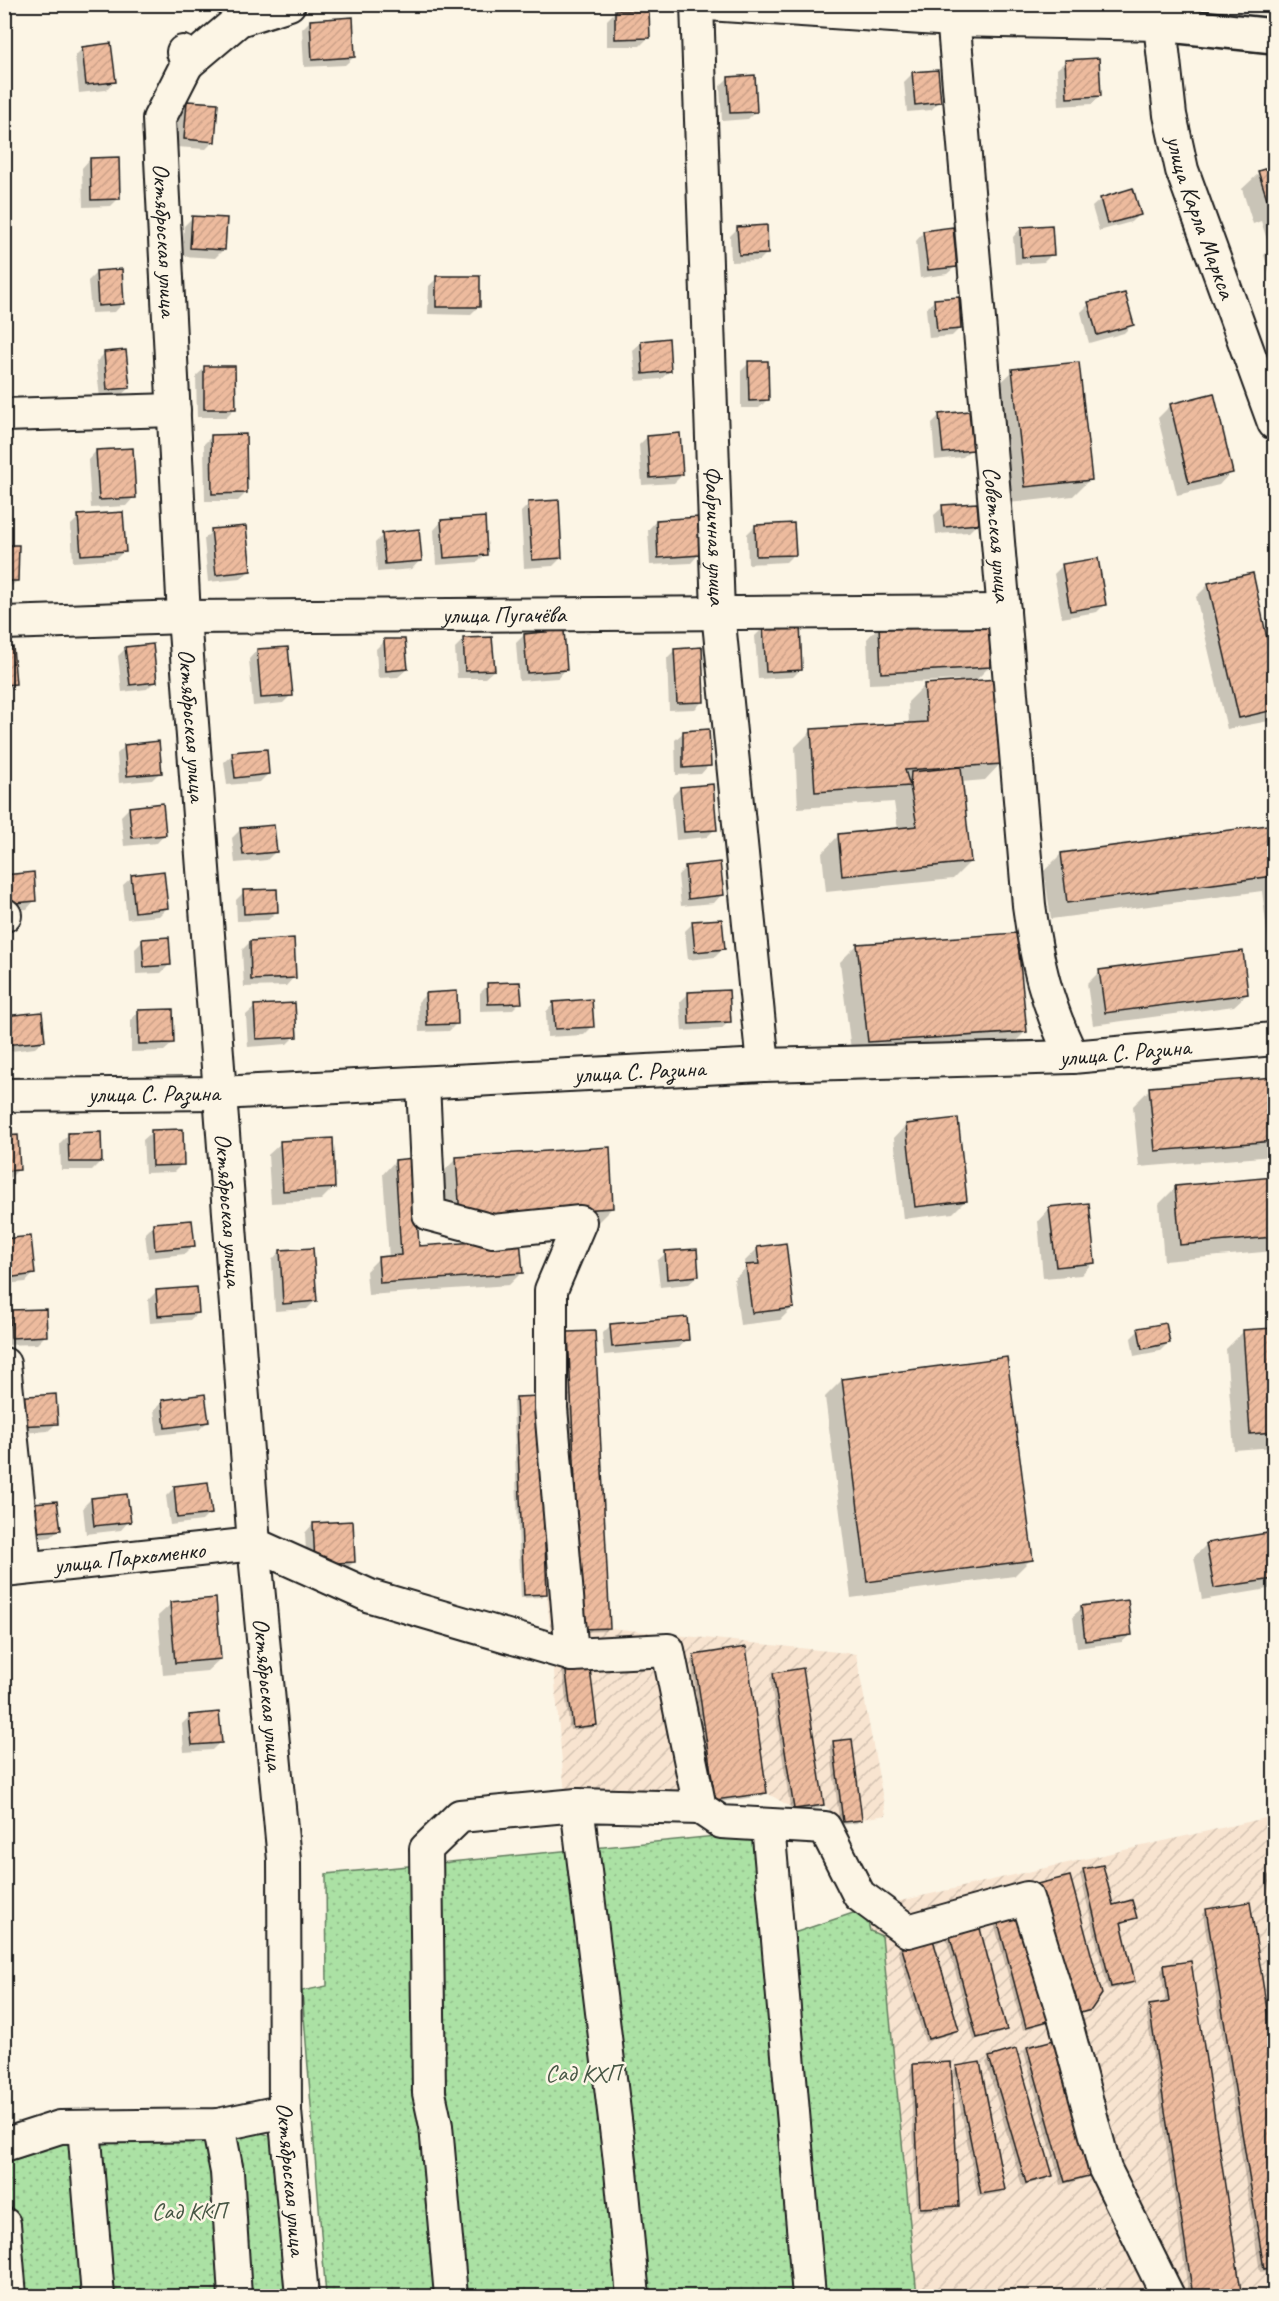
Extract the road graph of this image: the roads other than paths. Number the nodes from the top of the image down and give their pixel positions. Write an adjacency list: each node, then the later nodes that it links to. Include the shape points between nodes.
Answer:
1 (289, 4): 7 (street, Октябрьская улица, via 239,20 186,58 159,119)
2 (697, 4): 11 (street, Фабричная улица)
3 (708, 4): 4 (street)
4 (952, 12): 5 (street); 10 (street, Советская улица)
5 (1160, 14): 6 (main road); 9 (street, улица Карла Маркса, via 1170,115 1182,170)
6 (1275, 36)
7 (174, 410): 8 (street); 12 (street, Октябрьская улица)
8 (4, 415)
9 (1275, 423)
10 (1004, 611): 11 (street, улица Пугачёва); 15 (street, Советская улица, via 1037,964)
11 (718, 612): 12 (street, улица Пугачёва); 16 (street, Фабричная улица)
12 (184, 617): 13 (street, улица Пугачёва); 18 (street, Октябрьская улица)
13 (4, 623)
14 (1275, 1038): 15 (street, улица С. Разина)
15 (1072, 1057): 16 (street, улица С. Разина)
16 (763, 1065): 17 (street, улица С. Разина)
17 (423, 1083): 18 (street, улица С. Разина); 23 (street, via 429,1214 493,1231 580,1222 551,1290 551,1408)
18 (220, 1093): 19 (street, улица С. Разина); 21 (street, Октябрьская улица)
19 (4, 1095)
20 (4, 1364): 22 (street)
21 (254, 1544): 22 (street, улица Пархоменко); 23 (street, via 370,1596); 27 (street, Октябрьская улица, via 284,1860)
22 (15, 1569)
23 (572, 1655): 25 (street, via 668,1650)
24 (577, 1806): 25 (street); 36 (street, via 460,1816 426,1849 429,2093 436,2126); 37 (street)
25 (700, 1808): 26 (street, via 721,1822)
26 (768, 1825): 38 (street); 39 (street, via 825,1828 859,1895 908,1931 1027,1898 1105,2169)
27 (285, 2111): 28 (street); 35 (street, Октябрьская улица)
28 (218, 2125): 29 (street); 34 (street, via 227,2172)
29 (84, 2127): 30 (street, via 60,2127); 33 (street)
30 (4, 2145)
31 (4, 2224): 32 (street)
32 (10, 2296)
33 (98, 2296)
34 (235, 2296)
35 (302, 2296)
36 (451, 2296)
37 (633, 2296)
38 (809, 2296)
39 (1168, 2296)

